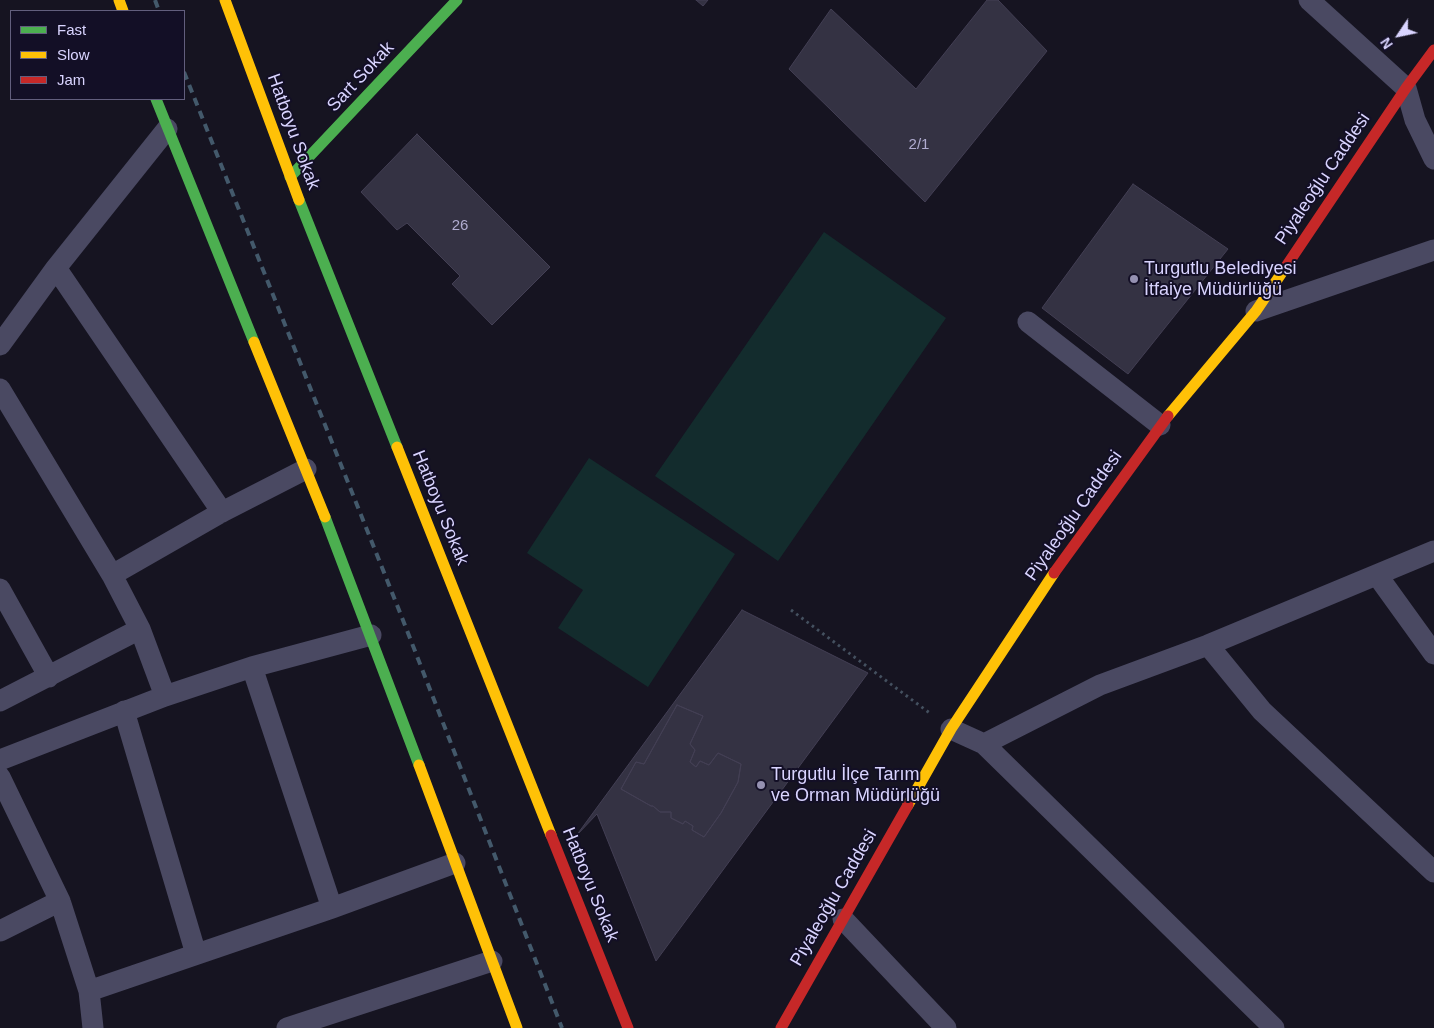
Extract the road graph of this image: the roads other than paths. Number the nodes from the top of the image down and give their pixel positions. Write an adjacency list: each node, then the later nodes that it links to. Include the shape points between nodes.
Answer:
1 (226, 0): 9 (street, Hatboyu Sokak)
2 (457, 0): 9 (street, Sart Sokak)
3 (1309, 0): 5 (street)
4 (1434, 50): 5 (street, Piyaleoğlu Caddesi)
5 (1406, 88): 8 (street, via 1415,120); 12 (street, Piyaleoğlu Caddesi)
6 (156, 100): 7 (street)
7 (167, 129): 11 (street); 17 (street)
8 (1434, 160)
9 (290, 178): 49 (street, Hatboyu Sokak)
10 (1434, 250): 12 (street)
11 (56, 268): 14 (street); 18 (street)
12 (1256, 311): 16 (street, Piyaleoğlu Caddesi)
13 (1028, 322): 16 (street)
14 (0, 345)
15 (0, 390): 20 (street)
16 (1160, 425): 32 (street, Piyaleoğlu Caddesi, via 1071,548)
17 (306, 469): 18 (street); 24 (street)
18 (222, 512): 20 (street)
19 (1434, 551): 21 (street)
20 (112, 575): 23 (street)
21 (1377, 575): 25 (street); 26 (street)
22 (0, 589): 28 (street)
23 (140, 629): 28 (street); 29 (street)
24 (371, 635): 27 (street); 36 (street)
25 (1208, 645): 33 (street, via 1100,685); 37 (street, via 1262,711)
26 (1434, 654)
27 (252, 667): 29 (street); 39 (street)
28 (49, 677): 30 (street)
29 (165, 696): 31 (street)
30 (0, 701)
31 (124, 711): 34 (street); 42 (street)
32 (951, 729): 33 (street); 40 (street, Piyaleoğlu Caddesi)
33 (984, 744): 45 (street)
34 (0, 760)
35 (2, 785): 38 (street)
36 (455, 863): 39 (street); 43 (street)
37 (1434, 872)
38 (60, 901): 41 (street); 44 (street)
39 (332, 908): 42 (street)
40 (843, 919): 50 (street, Piyaleoğlu Caddesi); 51 (street)
41 (0, 931)
42 (196, 954): 44 (street)
43 (492, 961): 47 (street); 48 (street)
44 (89, 991): 46 (street)
45 (1272, 1027)
46 (93, 1028)
47 (287, 1028)
48 (518, 1028)
49 (628, 1028)
50 (780, 1028)
51 (946, 1028)

